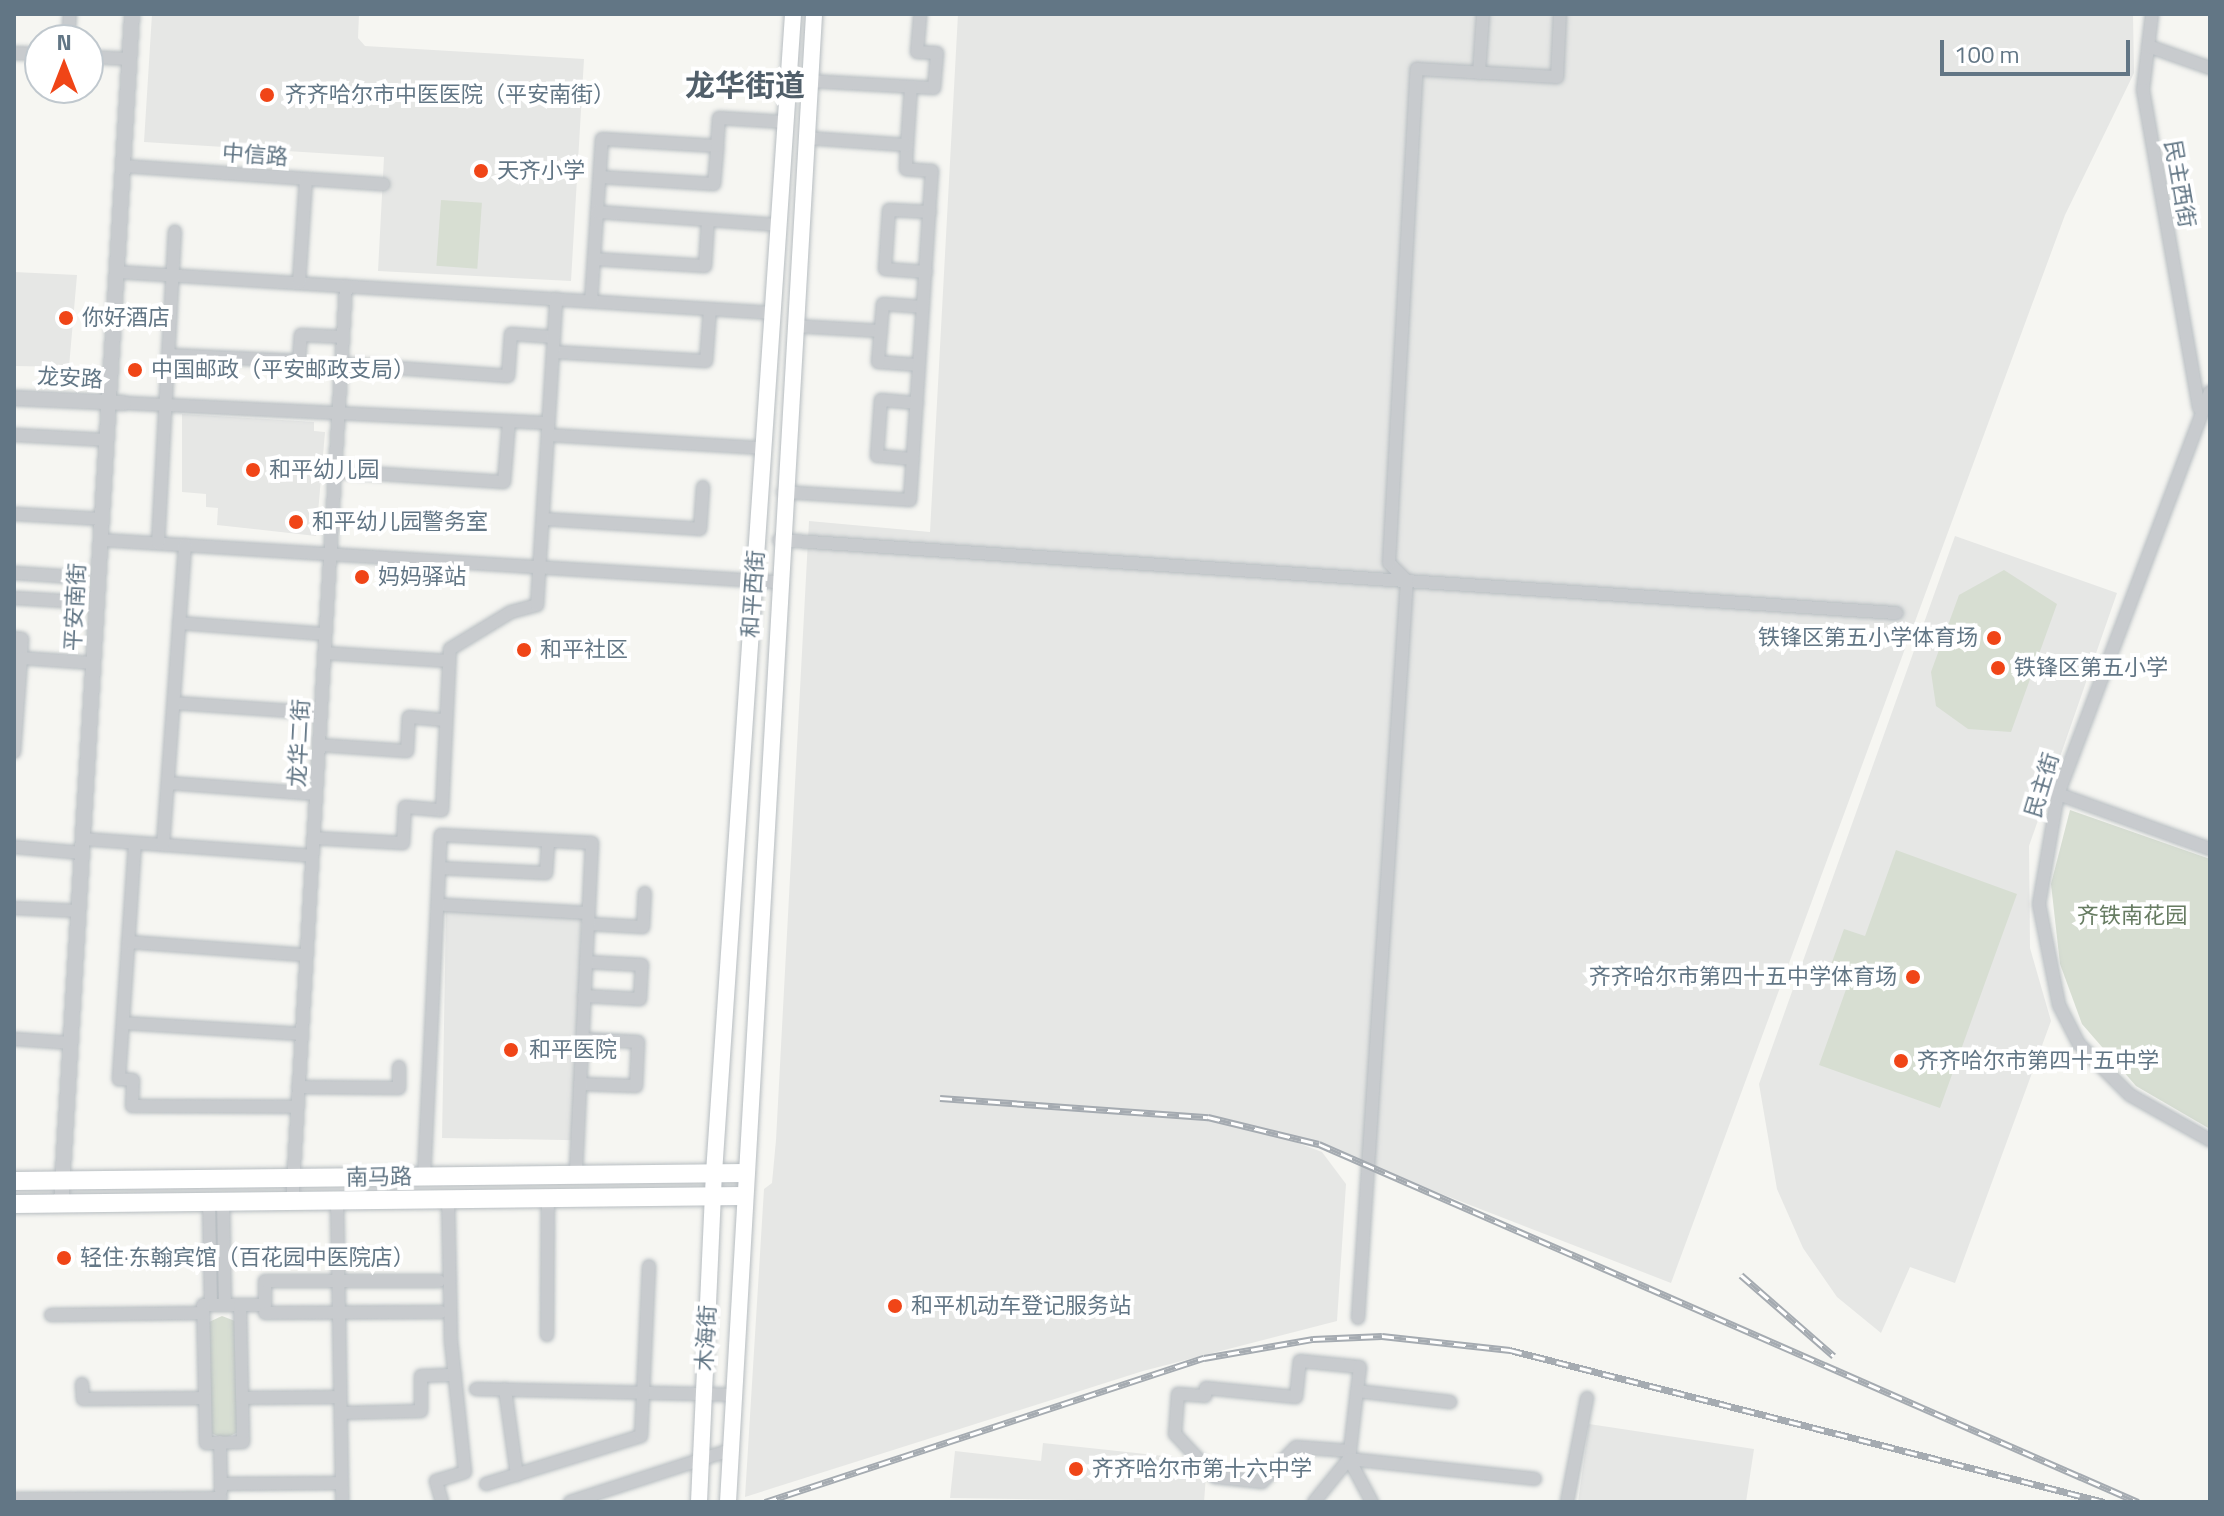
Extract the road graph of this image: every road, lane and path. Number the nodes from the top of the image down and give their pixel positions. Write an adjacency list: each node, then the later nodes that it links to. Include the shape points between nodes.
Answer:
1 (132, 14): 10 (street, 平安南街)
2 (793, 14): 15 (main road, 和平西街)
3 (814, 14): 13 (main road, 和平西街)
4 (920, 14): 14 (street, via 917,52 937,53 934,88)
5 (1483, 14): 12 (street)
6 (1560, 14): 12 (street, via 1557,77)
7 (2152, 14): 8 (street, 民主西街)
8 (2148, 46): 11 (street); 52 (street, 民主西街, via 2143,90)
9 (104, 58): 10 (street)
10 (130, 59): 19 (street, 平安南街)
11 (2210, 68)
12 (1479, 73): 75 (street, via 1417,69 1389,563)
13 (809, 81): 14 (street); 16 (main road, 和平西街)
14 (911, 87): 17 (street)
15 (785, 122): 18 (street, via 719,118); 26 (main road, 和平西街)
16 (806, 138): 17 (street); 39 (main road, 和平西街)
17 (907, 145): 24 (street, via 906,169 932,171)
18 (717, 146): 20 (street, via 714,184); 20 (street, via 602,139)
19 (123, 166): 21 (street, 中信路); 29 (street, 平安南街)
20 (600, 177): 23 (street)
21 (306, 179): 22 (street, 中信路); 32 (street)
22 (383, 184)
23 (597, 212): 25 (street); 28 (street)
24 (930, 212): 30 (street); 30 (street, via 889,210 885,269)
25 (708, 220): 26 (street); 28 (street, via 705,266)
26 (778, 225): 38 (main road, 和平西街)
27 (175, 231): 31 (street)
28 (594, 259): 35 (street)
29 (117, 272): 31 (street); 49 (street, 平安南街)
30 (926, 272): 36 (street)
31 (173, 275): 32 (street); 44 (street)
32 (299, 282): 33 (street)
33 (346, 286): 34 (street); 41 (street, 龙华二街)
34 (556, 299): 35 (street); 42 (street)
35 (591, 301): 37 (street)
36 (923, 307): 40 (street, via 883,304); 46 (street)
37 (710, 309): 38 (street); 43 (street, via 706,361)
38 (773, 313): 58 (main road, 和平西街)
39 (794, 326): 40 (street); 62 (main road, 和平西街)
40 (881, 331): 46 (street, via 878,362)
41 (343, 337): 44 (street, via 301,335 299,361); 45 (street, 龙华二街)
42 (554, 337): 43 (street); 45 (street, via 511,334 508,376)
43 (553, 352): 55 (street)
44 (169, 355): 51 (street)
45 (341, 364): 53 (street, 龙华二街)
46 (919, 365): 50 (street)
47 (2210, 392): 52 (street, 民主街)
48 (14, 398): 49 (street, 龙安路)
49 (117, 403): 51 (street); 57 (street, 平安南街)
50 (917, 403): 59 (street); 59 (street, via 881,400 877,456)
51 (166, 405): 53 (street); 68 (street)
52 (2199, 408): 95 (street, 民主街)
53 (339, 413): 54 (street); 60 (street, 龙华二街)
54 (509, 421): 55 (street); 60 (street, via 504,482)
55 (548, 429): 58 (street); 65 (street)
56 (14, 435): 57 (street)
57 (107, 440): 64 (street, 平安南街)
58 (763, 448): 74 (main road, 和平西街)
59 (913, 459): 62 (street, via 910,500)
60 (335, 471): 70 (street, 龙华二街)
61 (703, 487): 65 (street, via 700,529)
62 (783, 492): 67 (main road, 和平西街)
63 (14, 514): 64 (street)
64 (102, 519): 66 (street, 平安南街)
65 (543, 519): 71 (street)
66 (101, 540): 68 (street); 86 (street, 平安南街)
67 (779, 540): 75 (street); 76 (main road, 和平西街)
68 (158, 543): 69 (street)
69 (185, 545): 70 (street); 80 (street)
70 (330, 554): 71 (street); 81 (street, 龙华二街)
71 (540, 567): 74 (street); 85 (street, via 537,605 511,612 450,649)
72 (14, 573): 73 (street)
73 (73, 577)
74 (754, 581): 76 (street); 124 (main road, 和平西街)
75 (1407, 581): 79 (street); 150 (street)
76 (776, 582): 125 (main road, 和平西街)
77 (14, 598): 78 (street)
78 (65, 601)
79 (1897, 613)
80 (179, 623): 81 (street); 88 (street)
81 (325, 634): 83 (street, 龙华二街)
82 (14, 638): 84 (street, via 22,639)
83 (324, 653): 85 (street); 89 (street, 龙华二街)
84 (21, 658): 86 (street); 87 (street)
85 (449, 661): 90 (street)
86 (93, 663): 100 (street, 平安南街)
87 (16, 684): 92 (street)
88 (174, 703): 89 (street); 93 (street)
89 (321, 713): 91 (street, 龙华二街)
90 (446, 720): 91 (street, via 409,717 407,751); 96 (street, via 442,810 405,807 403,843)
91 (319, 745): 94 (street, 龙华二街)
92 (14, 752)
93 (168, 783): 94 (street); 99 (street)
94 (316, 794): 96 (street, 龙华二街)
95 (2058, 794): 102 (street); 123 (street, 民主街, via 2039,904 2059,1005 2101,1070 2170,1122)
96 (313, 838): 103 (street, 龙华二街)
97 (548, 841): 104 (street, via 546,873); 104 (street, via 441,835); 109 (street, via 592,843)
98 (135, 843): 99 (street); 100 (street); 110 (street)
99 (163, 845): 103 (street)
100 (82, 846): 101 (street); 108 (street, 平安南街)
101 (14, 847)
102 (2210, 849)
103 (312, 856): 111 (street, 龙华二街)
104 (439, 868): 127 (street)
105 (645, 893): 109 (street, via 643,927)
106 (445, 905): 109 (street)
107 (14, 908): 108 (street)
108 (78, 911): 118 (street, 平安南街)
109 (588, 919): 112 (street)
110 (128, 942): 111 (street); 114 (street)
111 (306, 955): 115 (street, 龙华二街)
112 (586, 962): 113 (street); 113 (street, via 642,965 640,999)
113 (584, 996): 117 (street)
114 (123, 1023): 115 (street); 122 (street, via 119,1079 133,1080 132,1106)
115 (302, 1034): 121 (street, 龙华二街)
116 (14, 1039): 118 (street)
117 (583, 1039): 120 (street); 120 (street, via 638,1042 636,1086)
118 (71, 1043): 130 (street, 平安南街)
119 (399, 1067): 121 (street, via 399,1088)
120 (580, 1084): 126 (street)
121 (298, 1087): 122 (street, 龙华二街)
122 (297, 1107): 128 (street, 龙华二街)
123 (2210, 1140)
124 (714, 1173): 125 (main road, 南马路); 126 (main road, 南马路); 132 (main road, 木海街)
125 (745, 1173): 131 (main road, 木海街)
126 (576, 1175): 127 (main road, 南马路)
127 (424, 1177): 128 (main road, 南马路)
128 (293, 1178): 130 (main road, 南马路); 137 (street, 龙华二街)
129 (14, 1181): 130 (main road, 南马路)
130 (62, 1181): 138 (street, 平安南街)
131 (743, 1196): 132 (main road, 南马路); 159 (main road, 木海街)
132 (713, 1197): 133 (main road, 南马路); 158 (main road, 木海街)
133 (548, 1199): 134 (main road, 南马路); 151 (street)
134 (448, 1200): 135 (main road, 南马路); 152 (street)
135 (337, 1201): 137 (main road, 南马路); 141 (street)
136 (216, 1202): 137 (main road, 南马路); 138 (main road, 南马路); 143 (street); 144 (street)
137 (292, 1202)
138 (61, 1203): 139 (main road, 南马路)
139 (14, 1204)
140 (649, 1266): 157 (street)
141 (339, 1281): 142 (street); 146 (street, via 265,1281); 147 (street)
142 (439, 1281)
143 (225, 1305): 144 (street); 145 (street)
144 (207, 1309): 149 (street); 161 (street)
145 (240, 1309): 146 (street); 162 (street)
146 (265, 1309): 147 (street)
147 (339, 1312): 148 (street); 160 (street)
148 (441, 1312)
149 (51, 1315)
150 (1358, 1318)
151 (547, 1335)
152 (455, 1375): 165 (street, via 421,1376 421,1411); 177 (street, via 465,1472 436,1481)
153 (82, 1384): 161 (street, via 83,1399)
154 (476, 1389): 155 (street)
155 (505, 1389): 157 (street); 170 (street)
156 (1357, 1391): 164 (street); 168 (street); 168 (street, via 1360,1367 1300,1361 1296,1397 1206,1388 1205,1396 1178,1394 1175,1434 1215,1477 1262,1482 1296,1447)
157 (642, 1393): 158 (street); 170 (street, via 641,1436)
158 (704, 1395): 159 (street); 169 (main road, 木海街)
159 (731, 1395): 167 (main road, 木海街)
160 (340, 1397): 162 (street); 165 (street)
161 (205, 1398): 166 (street, via 206,1443)
162 (242, 1398): 166 (street, via 243,1442)
163 (1587, 1398): 183 (street)
164 (1450, 1402)
165 (341, 1413): 172 (street)
166 (220, 1442): 174 (street)
167 (730, 1450): 169 (street); 180 (main road, 木海街)
168 (1349, 1455): 171 (street); 181 (street); 182 (street)
169 (701, 1461): 178 (street); 179 (main road, 木海街)
170 (517, 1475): 173 (street)
171 (1535, 1479)
172 (342, 1483): 174 (street); 176 (street)
173 (486, 1484)
174 (221, 1495): 175 (street)
175 (14, 1499)
176 (342, 1502)
177 (442, 1502)
178 (570, 1502)
179 (699, 1502)
180 (728, 1502)
181 (1314, 1502)
182 (1372, 1502)
183 (1567, 1502)

